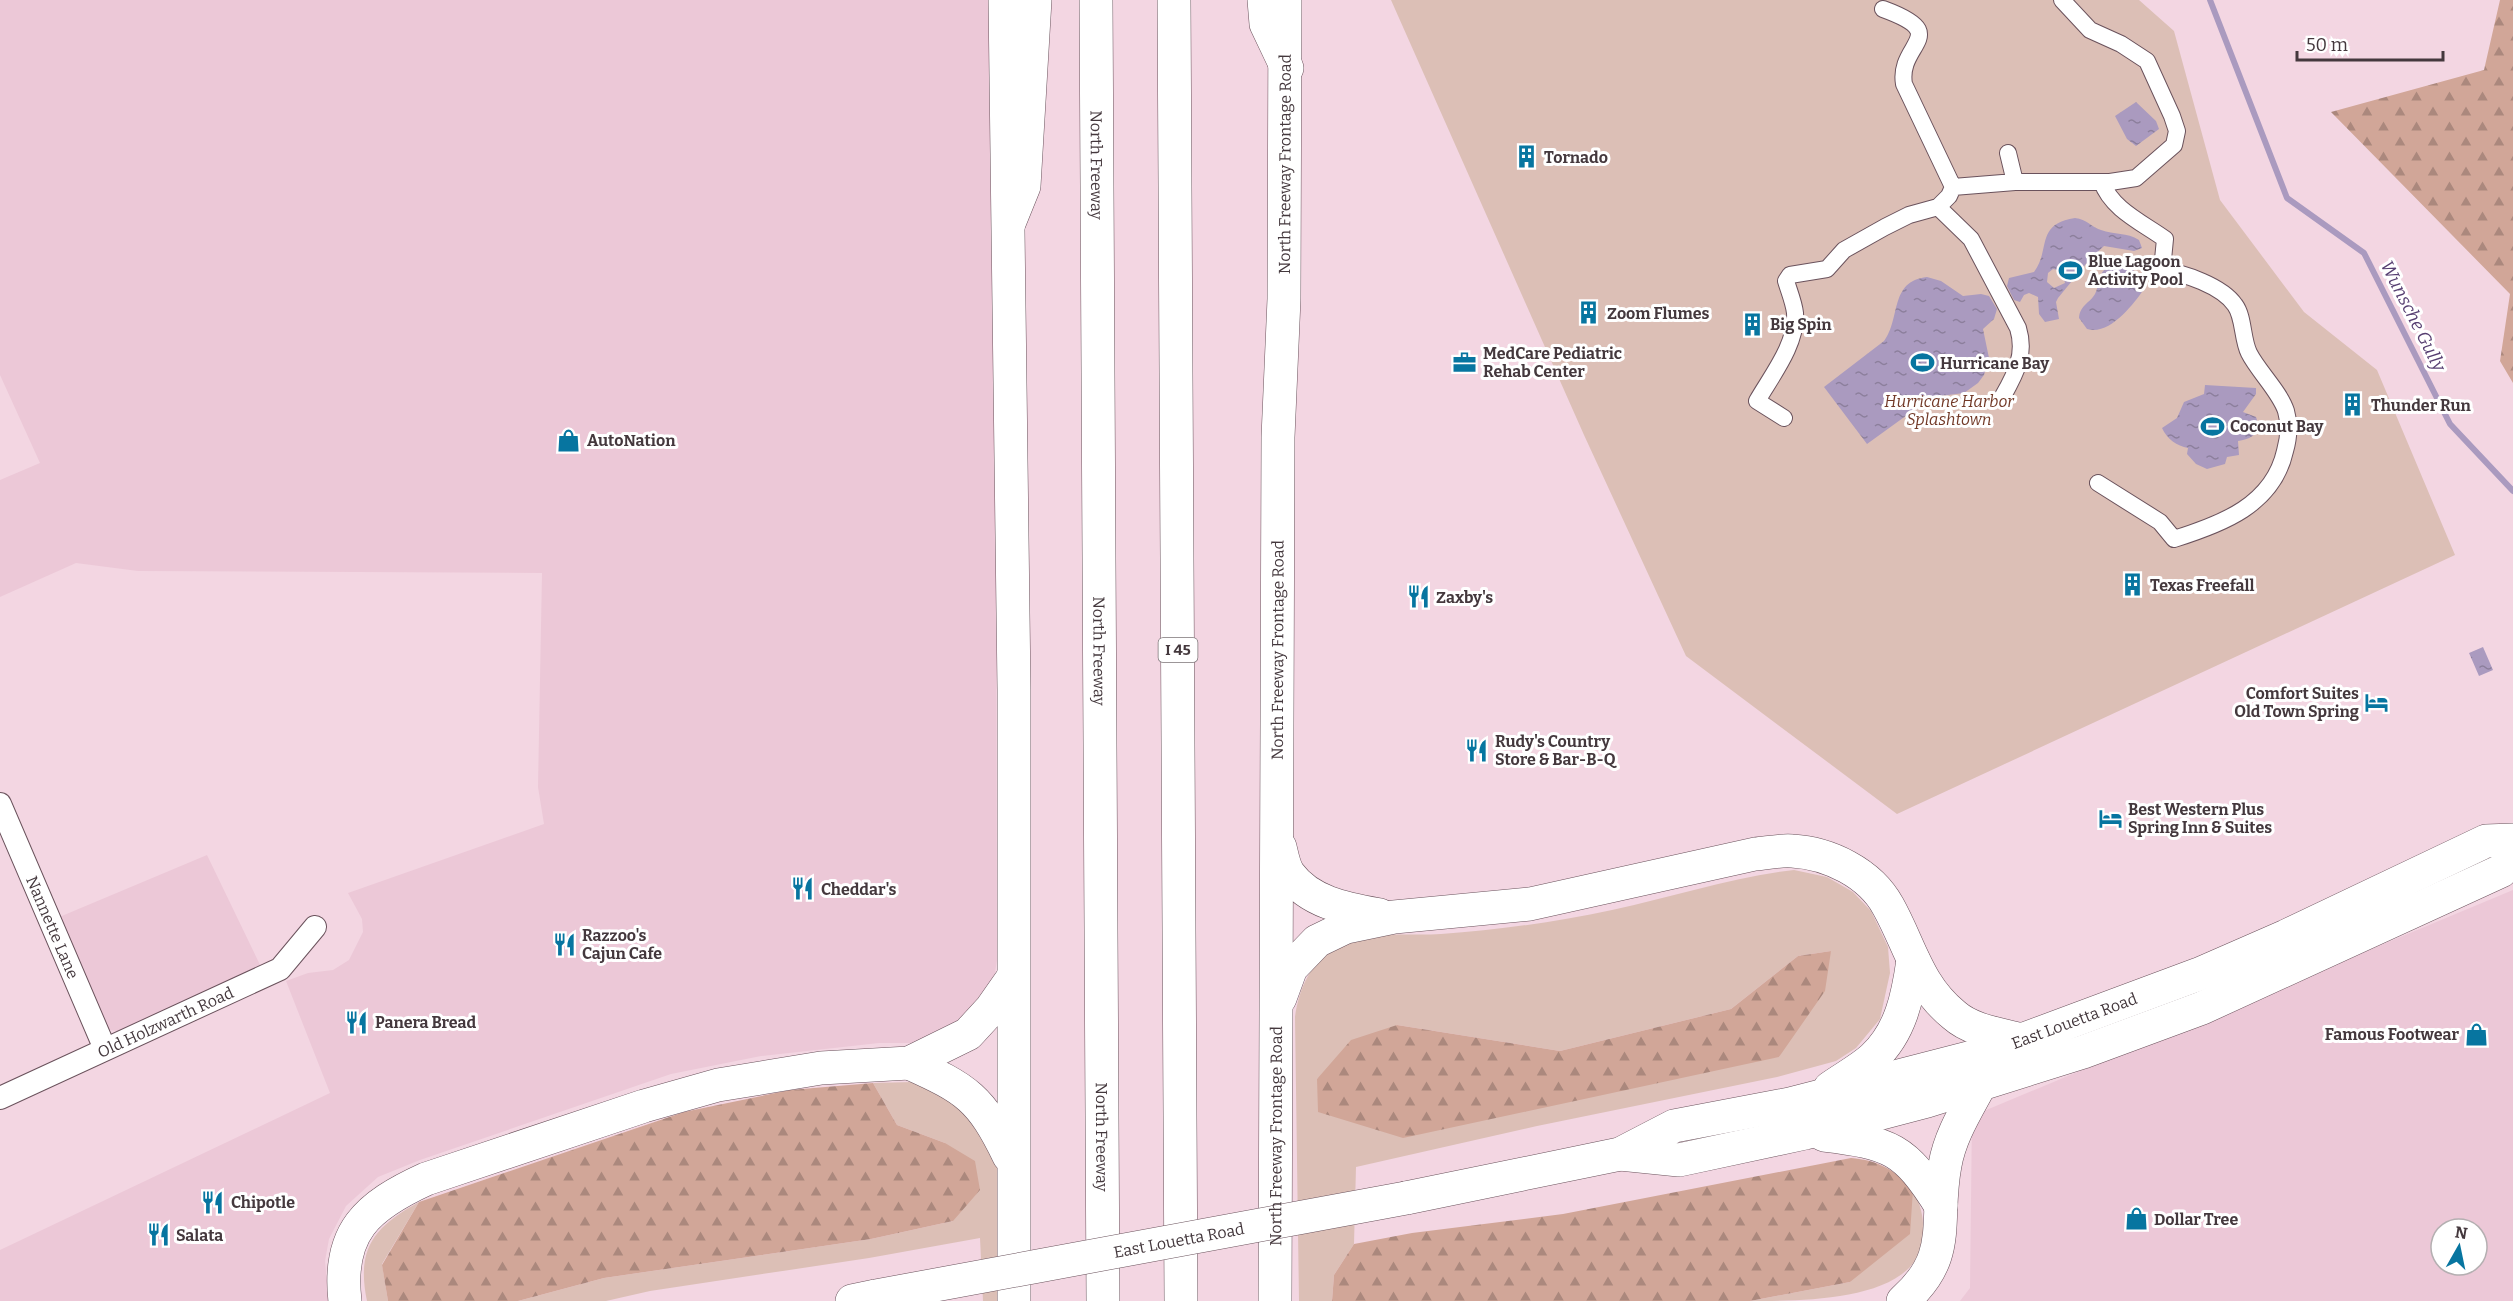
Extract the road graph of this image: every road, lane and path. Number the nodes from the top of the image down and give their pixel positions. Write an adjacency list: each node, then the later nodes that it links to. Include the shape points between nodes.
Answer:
1 (1005, 0): 15 (main road)
2 (1035, 0): 15 (main road, via 1024,186)
3 (1096, 0): 44 (main road, North Freeway)
4 (1174, 0): 45 (main road, I 45)
5 (1264, 0): 9 (main road, via 1266,24)
6 (1285, 0): 9 (main road, North Freeway Frontage Road)
7 (2062, 0): 12 (street, via 2090,30 2147,61 2177,131 2174,145 2136,178)
8 (1883, 9): 13 (street, via 1908,19 1918,28 1917,46 1905,61 1904,84)
9 (1287, 68): 20 (main road, North Freeway Frontage Road, via 1278,437)
10 (2008, 153): 11 (street)
11 (2015, 182): 12 (street); 13 (street)
12 (2102, 182): 18 (street, via 2106,193 2129,216 2165,240 2162,270 2182,273 2215,289 2236,305 2248,351 2285,409 2290,434 2282,467 2270,488 2239,514 2174,539 2160,522)
13 (1953, 187): 14 (street)
14 (1938, 207): 16 (street, via 1971,239 2023,344 2018,366); 17 (street, via 1884,227 1844,250 1827,269 1790,275 1786,280 1795,313 1792,333 1757,401)
15 (1010, 223): 26 (main road)
16 (2003, 396)
17 (1784, 418)
18 (2098, 483)
19 (0, 804): 31 (street, Nannette Lane)
20 (1277, 840): 23 (main road, via 1288,873 1308,892 1340,907); 28 (main road, North Freeway Frontage Road)
21 (2513, 840): 27 (main road, East Louetta Road, via 2486,841 2286,936)
22 (2513, 859): 29 (main road, East Louetta Road, via 2501,871 2202,1008)
23 (1394, 918): 25 (main road, via 1530,904 1755,854 1792,851 1839,863 1875,886 1889,906); 28 (main road, via 1346,927 1317,941 1291,968)
24 (315, 927): 31 (street, Old Holzwarth Road, via 280,969)
25 (1913, 960): 30 (main road, via 1930,993 1955,1017 1979,1029); 35 (main road, via 1908,995 1894,1032 1873,1058)
26 (1012, 979): 32 (main road, via 992,1009 968,1034); 38 (main road)
27 (2173, 984): 29 (main road, via 2156,1008); 30 (main road, East Louetta Road)
28 (1276, 1011): 41 (main road, North Freeway Frontage Road)
29 (2150, 1027): 33 (main road, East Louetta Road)
30 (2022, 1040): 35 (main road, East Louetta Road, via 1984,1054)
31 (105, 1049): 34 (street, Old Holzwarth Road)
32 (909, 1063): 38 (main road, via 968,1093 993,1123); 42 (main road, via 821,1068 718,1085 426,1179 378,1204 360,1222 347,1244 343,1272)
33 (1980, 1084): 36 (main road, East Louetta Road); 39 (main road, via 1951,1138)
34 (0, 1098)
35 (1815, 1098): 37 (main road, East Louetta Road, via 1674,1126)
36 (1805, 1133): 37 (main road, East Louetta Road, via 1679,1160); 39 (main road, via 1874,1141 1902,1156 1923,1178)
37 (1620, 1154): 40 (main road, East Louetta Road, bridge)
38 (1012, 1161): 43 (main road)
39 (1941, 1206): 46 (main road, via 1940,1244 1933,1266 1922,1284)
40 (864, 1299)
41 (1276, 1299)
42 (345, 1301)
43 (1014, 1301)
44 (1103, 1301)
45 (1181, 1301)
46 (1903, 1301)

